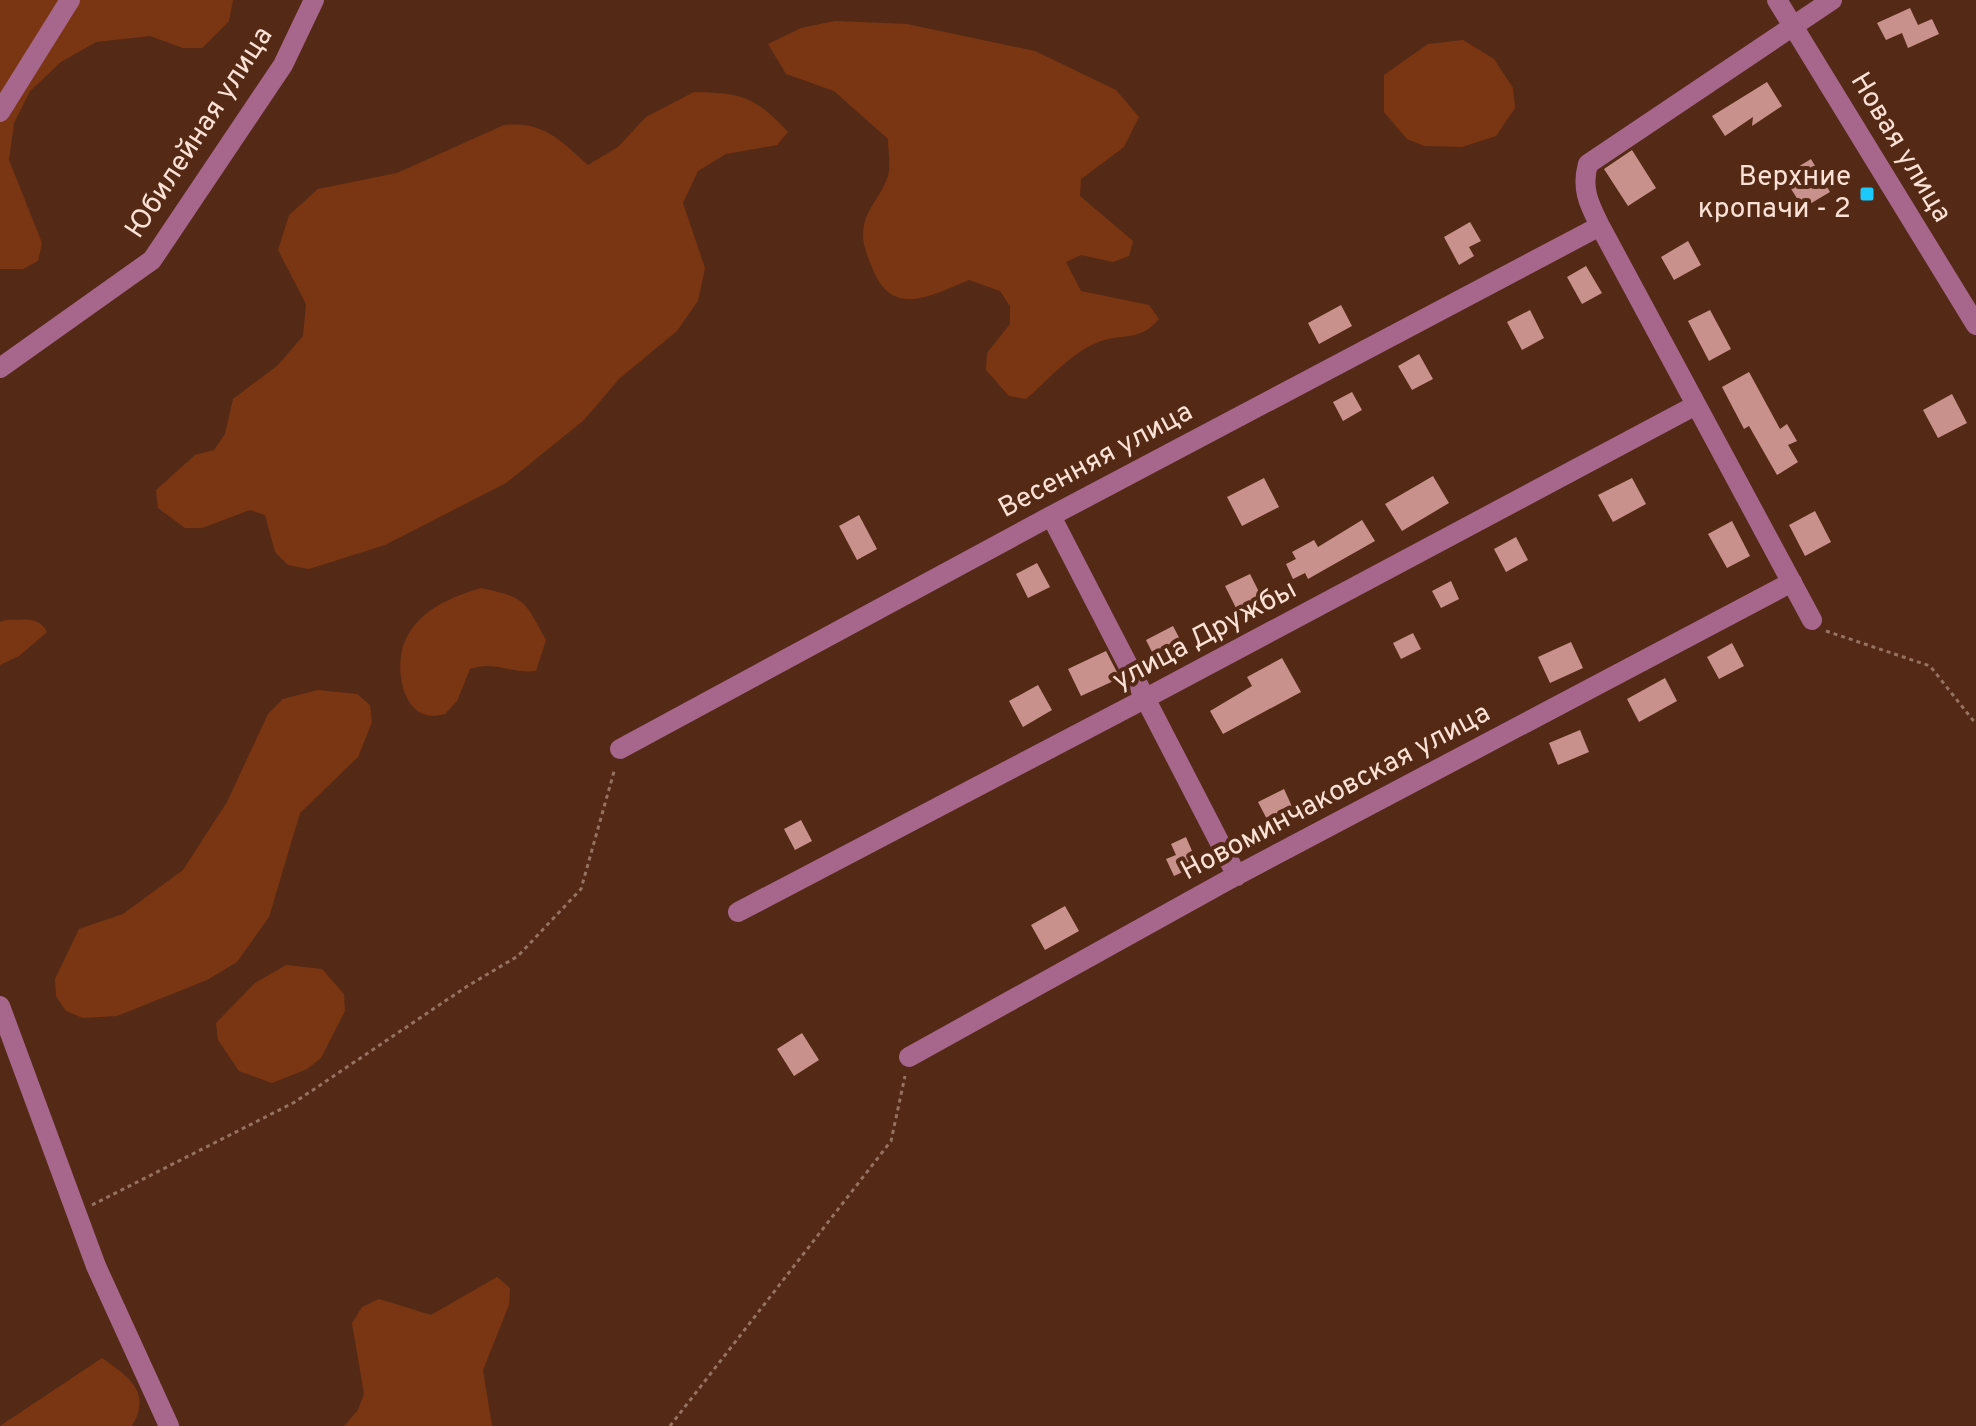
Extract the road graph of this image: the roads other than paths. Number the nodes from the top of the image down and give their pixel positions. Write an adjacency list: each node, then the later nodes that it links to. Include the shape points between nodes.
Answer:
1 (70, 0): 6 (street)
2 (314, 0): 9 (street, Юбилейная улица, via 283,65 152,260)
3 (1777, 0): 5 (street, Новая улица)
4 (1832, 0): 5 (street)
5 (1794, 28): 7 (street, via 1588,164 1583,181 1586,199); 8 (street, Новая улица)
6 (0, 112)
7 (1600, 226): 10 (street); 11 (street, Весенняя улица)
8 (1976, 325)
9 (0, 368)
10 (1696, 405): 12 (street); 14 (street, улица Дружбы)
11 (1051, 516): 14 (street); 15 (street, Весенняя улица)
12 (1792, 582): 13 (street); 16 (street, Новоминчаковская улица)
13 (1812, 620)
14 (1145, 699): 16 (street); 17 (street, улица Дружбы)
15 (620, 749)
16 (1237, 876): 19 (street, Новоминчаковская улица)
17 (738, 912)
18 (0, 1006): 20 (street, via 96,1266)
19 (909, 1057)
20 (169, 1426)

